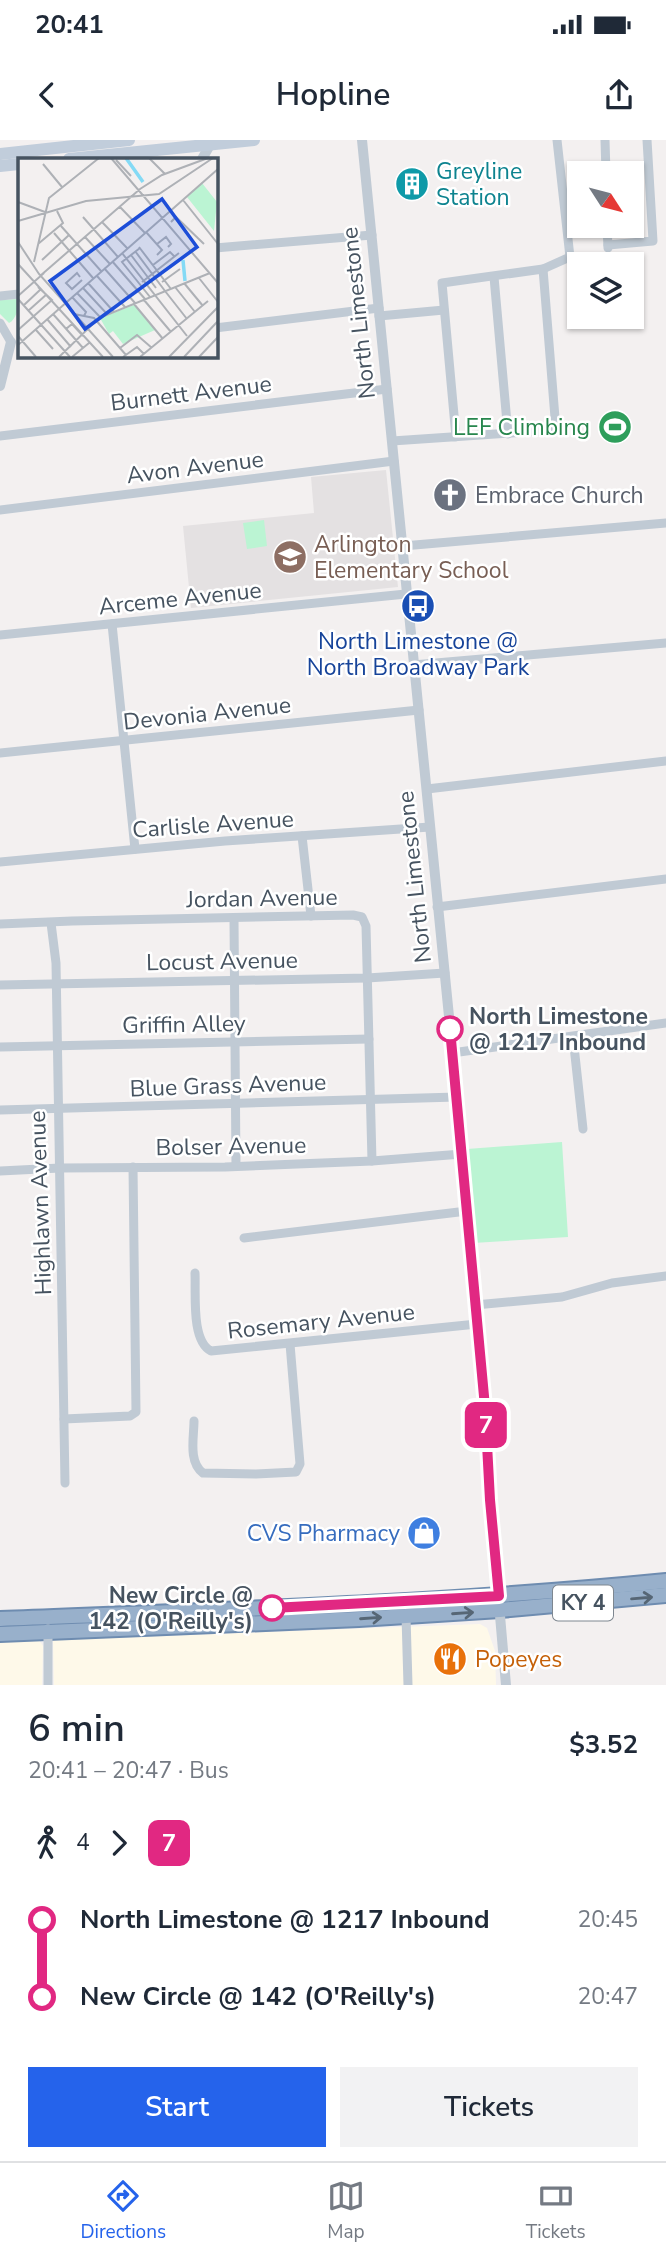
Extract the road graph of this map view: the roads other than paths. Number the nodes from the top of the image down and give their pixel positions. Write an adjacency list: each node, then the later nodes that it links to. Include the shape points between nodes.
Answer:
1 (129, 140): 8 (main road)
2 (254, 140): 7 (main road)
3 (362, 140): 15 (street, North Limestone)
4 (557, 140): 19 (street)
5 (604, 140): 12 (street)
6 (648, 140): 17 (street, via 653,241)
7 (210, 145): 8 (main road); 11 (street)
8 (90, 151): 9 (main road); 10 (main road)
9 (0, 154)
10 (72, 158)
11 (203, 158)
12 (605, 161)
13 (18, 164): 14 (main road)
14 (0, 166)
15 (372, 235): 18 (street); 27 (street, North Limestone)
16 (608, 238): 17 (street)
17 (608, 245): 20 (street)
18 (217, 248)
19 (569, 252)
20 (608, 252)
21 (567, 258): 22 (street)
22 (543, 269): 23 (street); 34 (street, via 556,430)
23 (494, 277): 26 (street, via 442,283); 34 (street)
24 (18, 294): 25 (street)
25 (0, 296)
26 (444, 310): 27 (street); 36 (street)
27 (379, 312): 29 (street); 33 (street, North Limestone)
28 (0, 323): 30 (street)
29 (217, 328)
30 (11, 342): 31 (street)
31 (14, 354): 32 (street)
32 (0, 386)
33 (387, 389): 35 (street, Burnett Avenue); 37 (street, North Limestone)
34 (508, 434): 36 (street)
35 (0, 436)
36 (456, 437): 37 (street)
37 (391, 441): 38 (street, North Limestone)
38 (394, 461): 39 (street, Avon Avenue); 41 (street, North Limestone)
39 (0, 510)
40 (666, 523): 41 (street)
41 (403, 546): 42 (street, North Limestone)
42 (406, 594): 43 (street, Arceme Avenue); 46 (street, North Limestone)
43 (112, 624): 44 (street, Arceme Avenue); 48 (street)
44 (0, 635)
45 (666, 643): 46 (street)
46 (413, 665): 47 (street, North Limestone)
47 (419, 710): 48 (street, Devonia Avenue); 51 (street, North Limestone)
48 (122, 741): 49 (street, Devonia Avenue); 54 (street)
49 (0, 753)
50 (666, 761): 51 (street)
51 (427, 789): 52 (street, North Limestone)
52 (430, 827): 53 (street, Carlisle Avenue); 57 (street, North Limestone)
53 (302, 836): 54 (street, Carlisle Avenue); 58 (street)
54 (135, 849): 55 (street, Carlisle Avenue)
55 (0, 862)
56 (666, 879): 57 (street)
57 (437, 907): 62 (street, North Limestone)
58 (311, 916): 59 (street, Jordan Avenue); 63 (street, Jordan Avenue, via 364,919)
59 (234, 919): 60 (street, Jordan Avenue); 64 (street)
60 (51, 923): 61 (street, Jordan Avenue); 65 (street, Highlawn Avenue)
61 (0, 924)
62 (445, 973): 63 (street, Locust Avenue); 73 (street, North Limestone)
63 (367, 978): 64 (street, Locust Avenue); 69 (street, Jordan Avenue)
64 (236, 981): 65 (street, Locust Avenue); 70 (street)
65 (57, 983): 66 (street, Locust Avenue); 72 (street, Highlawn Avenue)
66 (0, 985)
67 (666, 1023): 68 (street)
68 (573, 1037): 73 (street); 79 (street)
69 (369, 1039): 70 (street, Griffin Alley); 75 (street, Jordan Avenue)
70 (235, 1042): 72 (street, Griffin Alley); 76 (street)
71 (0, 1046): 72 (street, Griffin Alley)
72 (56, 1046): 77 (street, Highlawn Avenue)
73 (452, 1053): 74 (street, North Limestone)
74 (457, 1097): 75 (street, Blue Grass Avenue); 80 (street, North Limestone)
75 (369, 1100): 76 (street, Blue Grass Avenue); 81 (street, Jordan Avenue)
76 (235, 1105): 77 (street, Blue Grass Avenue); 82 (street)
77 (57, 1109): 78 (street, Blue Grass Avenue); 84 (street, Highlawn Avenue)
78 (0, 1110)
79 (583, 1129)
80 (462, 1154): 81 (street, Bolser Avenue); 86 (street, North Limestone)
81 (372, 1161): 82 (street, Bolser Avenue)
82 (236, 1166): 83 (street, Bolser Avenue)
83 (133, 1167): 84 (street, Bolser Avenue); 93 (street, via 136,1412)
84 (60, 1168): 85 (street, Bolser Avenue); 93 (street, Highlawn Avenue)
85 (0, 1171)
86 (467, 1211): 87 (street); 90 (street, North Limestone)
87 (244, 1238)
88 (195, 1273): 92 (street, Rosemary Avenue, via 198,1336 204,1347 211,1351)
89 (666, 1276): 90 (street, via 605,1284 562,1297)
90 (475, 1304): 91 (street, North Limestone)
91 (477, 1324): 92 (street, Rosemary Avenue); 98 (street, North Limestone)
92 (290, 1344): 94 (street, via 300,1464 296,1472 203,1473 194,1457)
93 (64, 1419): 95 (street, Highlawn Avenue)
94 (194, 1421)
95 (65, 1483)
96 (666, 1581): 98 (highway, KY 4)
97 (666, 1595): 98 (highway, KY 4, one-way to 97)
98 (500, 1603): 99 (highway, KY 4, one-way to 98); 101 (highway, KY 4, via 272,1608); 105 (street, North Limestone)
99 (406, 1616): 101 (highway, KY 4, one-way to 99); 104 (street)
100 (0, 1619): 101 (highway, KY 4)
101 (48, 1624): 102 (highway, KY 4); 103 (street)
102 (0, 1634)
103 (48, 1685)
104 (408, 1685)
105 (506, 1685)

